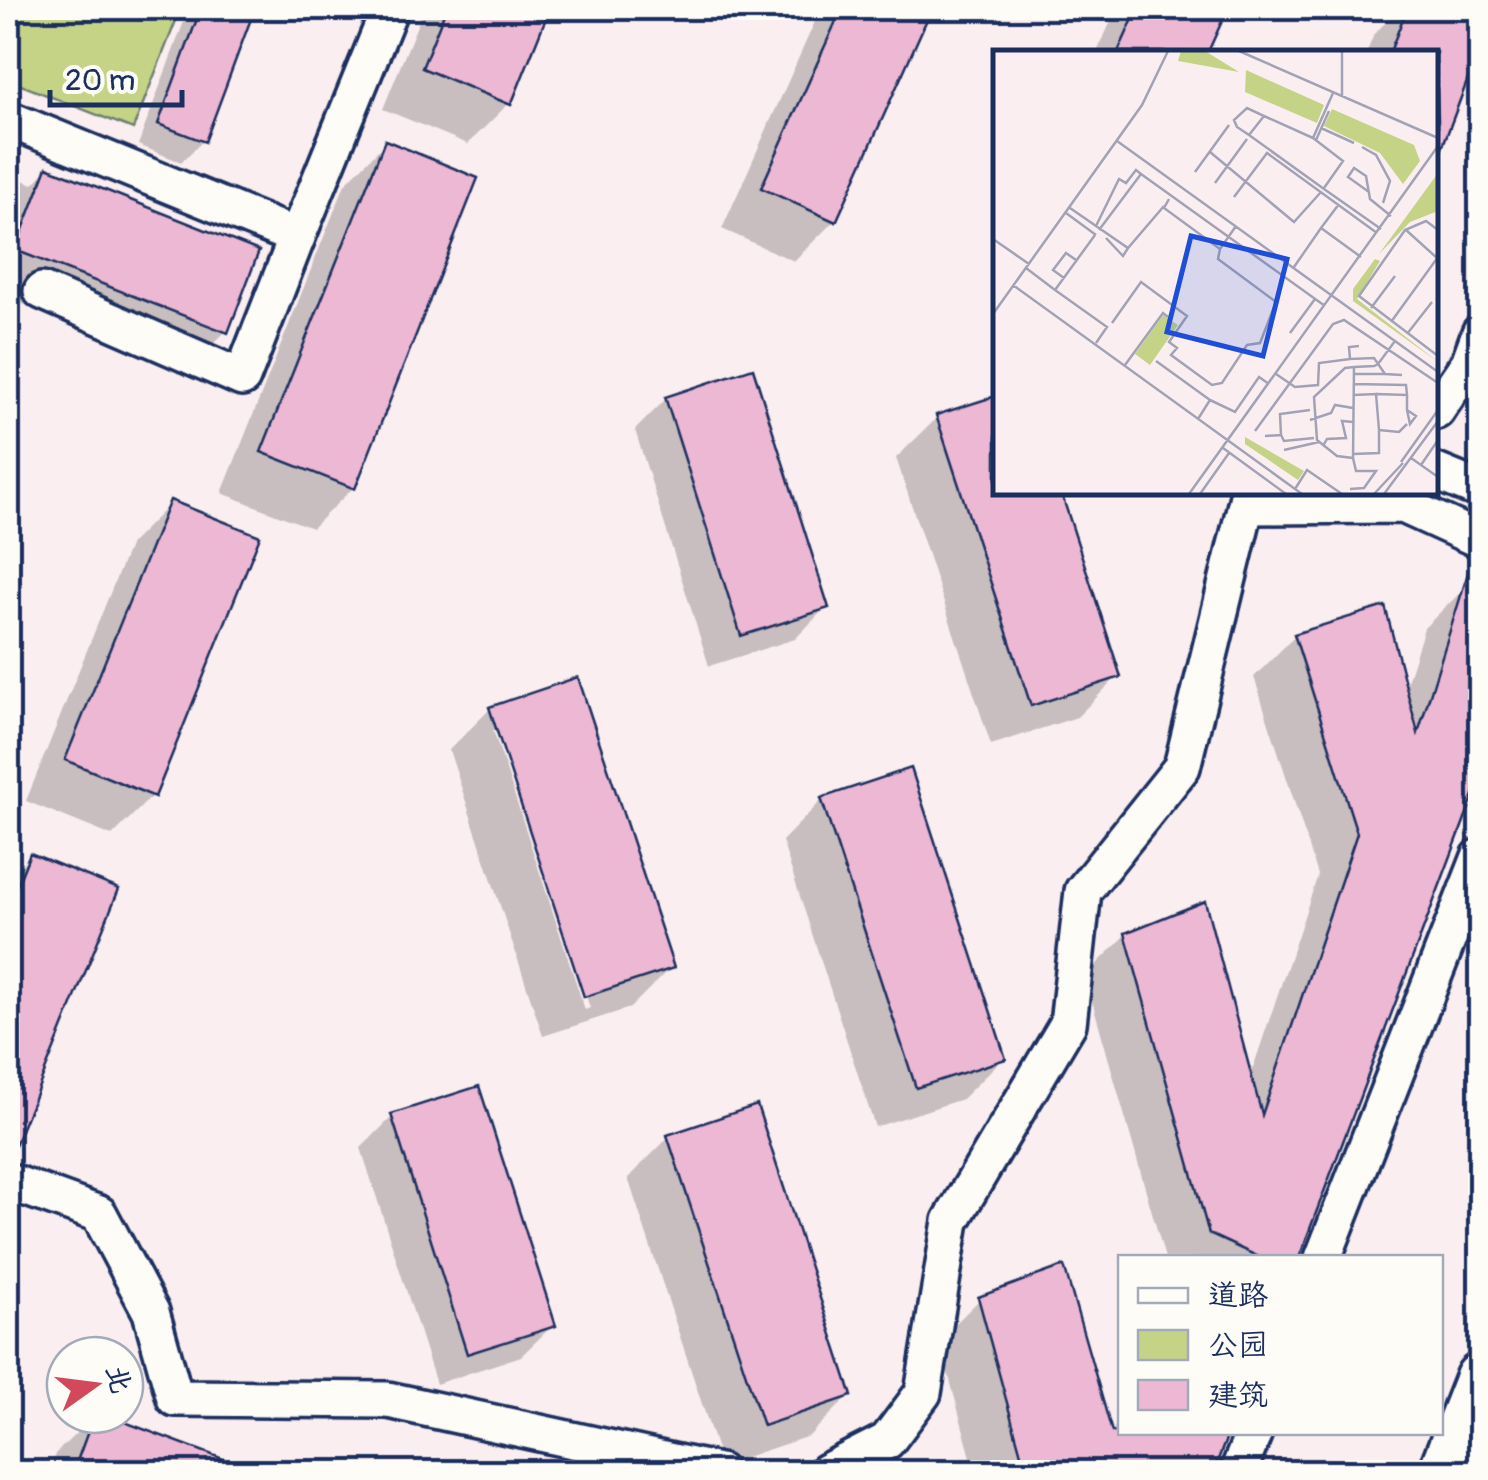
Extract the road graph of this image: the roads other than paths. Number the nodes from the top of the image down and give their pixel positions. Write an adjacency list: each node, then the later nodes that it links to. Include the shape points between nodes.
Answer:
1 (390, 8): 3 (street)
2 (8, 119): 3 (street)
3 (296, 237): 4 (street, via 242,378)
4 (42, 291)
5 (1480, 333): 6 (street)
6 (1438, 409)
7 (1438, 473): 8 (street)
8 (1480, 490)
9 (1248, 499): 10 (street, via 1403,505); 17 (street, via 1182,767 1083,891 1068,1024 951,1221 923,1393 886,1441)
10 (1480, 540)
11 (1480, 857): 13 (street)
12 (8, 1181): 16 (street, via 99,1214 151,1312 175,1398 388,1400)
13 (1323, 1255)
14 (1480, 1378): 19 (street)
15 (1253, 1435): 18 (street)
16 (719, 1472)
17 (826, 1472)
18 (1238, 1472)
19 (1442, 1472)

